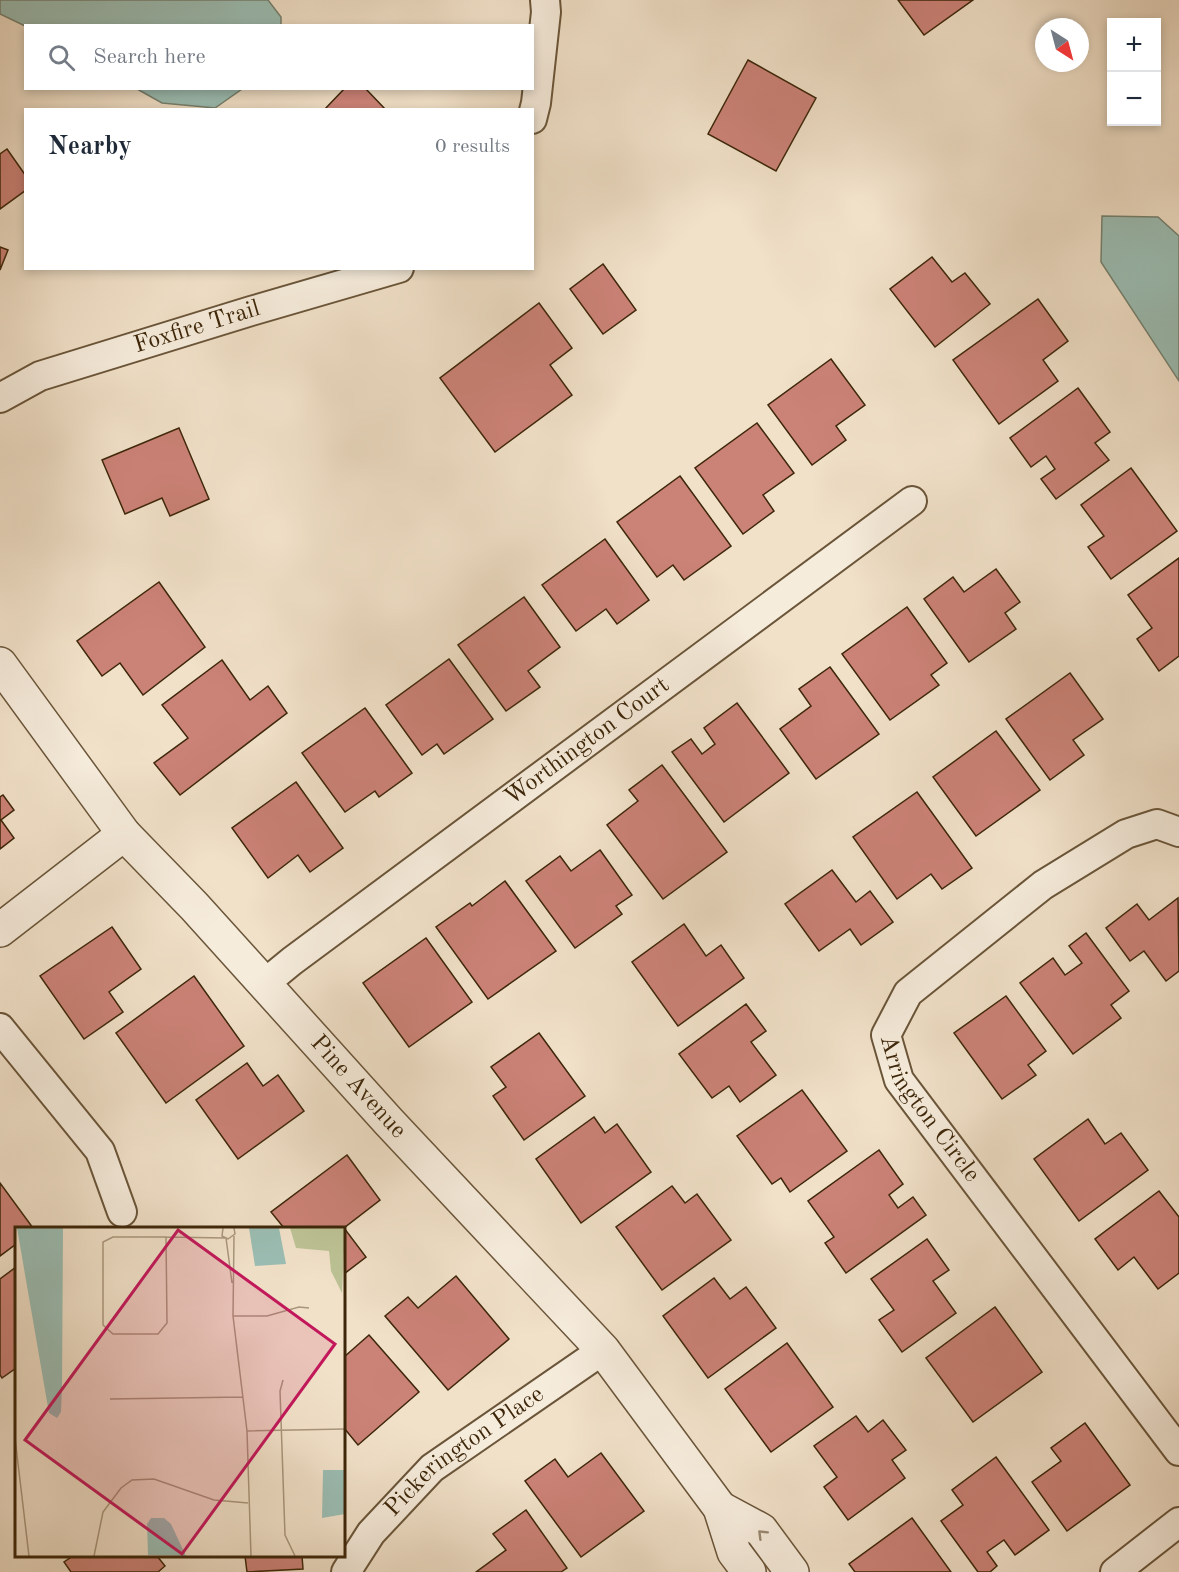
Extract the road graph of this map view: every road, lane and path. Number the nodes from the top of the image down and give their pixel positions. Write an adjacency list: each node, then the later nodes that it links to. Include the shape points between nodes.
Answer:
1 (545, 0): 2 (street)
2 (534, 111)
3 (392, 270): 4 (street, Foxfire Trail, via 40,376)
4 (0, 398)
5 (912, 501): 10 (street, Worthington Court)
6 (0, 664): 8 (street, Pine Avenue)
7 (1179, 832): 14 (street, Arrington Circle, via 1158,824 1126,834 1043,885 908,993 886,1035 899,1080)
8 (124, 834): 9 (street); 10 (street, Pine Avenue)
9 (0, 930)
10 (264, 984): 13 (street, Pine Avenue)
11 (0, 1028): 12 (street, via 100,1151)
12 (122, 1212)
13 (603, 1350): 15 (street, Pine Avenue); 17 (street, Pickerington Place, via 432,1468 371,1533)
14 (1179, 1451)
15 (720, 1508): 18 (street, Pine Avenue, via 734,1552); 19 (street, Pine Avenue, one-way to 15, via 761,1530)
16 (1179, 1522): 20 (street)
17 (346, 1572)
18 (749, 1572)
19 (792, 1572)
20 (1115, 1572)

